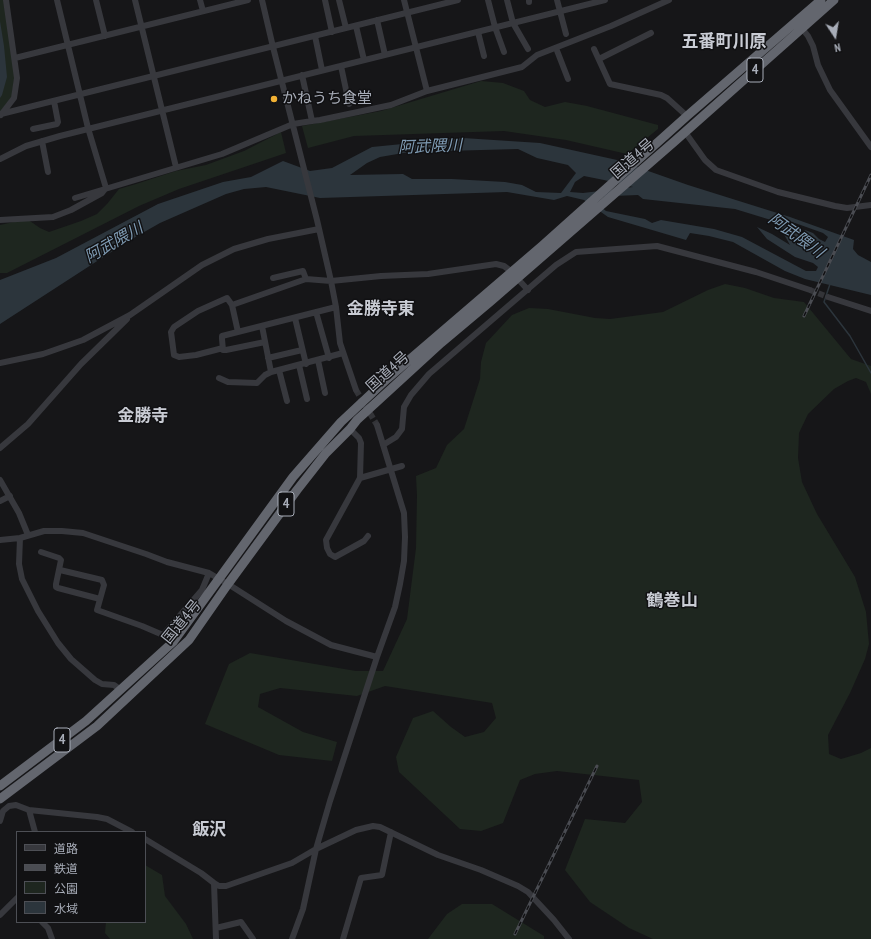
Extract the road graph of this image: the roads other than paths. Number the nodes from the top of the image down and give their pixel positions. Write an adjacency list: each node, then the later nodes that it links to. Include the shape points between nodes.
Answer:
1 (6, 0): 45 (street)
2 (57, 0): 36 (street)
3 (96, 0): 34 (street)
4 (135, 0): 27 (street)
5 (200, 0): 20 (street)
6 (248, 0): 20 (street)
7 (262, 0): 37 (street)
8 (326, 0): 30 (street)
9 (339, 0): 29 (street)
10 (404, 0): 22 (street)
11 (458, 0): 22 (street)
12 (488, 0): 28 (street)
13 (508, 0): 24 (street)
14 (557, 0): 21 (street)
15 (606, 0): 19 (street)
16 (669, 0): 39 (street)
17 (821, 0): 25 (highway, 国道4号 / 4)
18 (834, 0): 25 (highway, 国道4号 / 4)
19 (592, 2): 21 (street)
20 (203, 11): 27 (street)
21 (560, 11): 24 (street); 33 (street)
22 (408, 13): 23 (street); 38 (street)
23 (377, 20): 26 (street); 43 (street)
24 (514, 23): 28 (street); 40 (street)
25 (799, 25): 60 (highway, 国道4号 / 4); 65 (highway, 国道4号 / 4); 67 (street, via 813,46 818,65 830,90)
26 (356, 26): 29 (street); 47 (street)
27 (141, 27): 34 (street); 51 (street)
28 (495, 27): 31 (street); 42 (street)
29 (346, 28): 30 (street)
30 (332, 32): 35 (street)
31 (478, 32): 38 (street); 44 (street)
32 (651, 33): 46 (street)
33 (566, 34)
34 (105, 36): 36 (street)
35 (314, 36): 37 (street); 49 (street)
36 (68, 45): 45 (street); 55 (street)
37 (273, 47): 51 (street); 53 (street)
38 (416, 47): 43 (street); 54 (street)
39 (556, 48): 52 (street); 54 (street, via 537,55 522,67)
40 (528, 49)
41 (594, 49): 46 (street)
42 (504, 52)
43 (385, 55): 47 (street)
44 (484, 56)
45 (15, 58): 59 (street, via 17,78 14,98)
46 (599, 59): 60 (street, via 610,84 661,94)
47 (364, 60): 48 (street)
48 (341, 66): 49 (street); 57 (street)
49 (322, 70): 50 (street)
50 (302, 75): 53 (street); 61 (street)
51 (153, 76): 55 (street); 58 (street)
52 (568, 79)
53 (282, 80): 58 (street); 62 (street)
54 (427, 91): 61 (street, via 391,105)
55 (80, 95): 56 (street); 63 (street)
56 (54, 101): 59 (street); 64 (street, via 57,124)
57 (349, 104)
58 (162, 110): 63 (street); 69 (street)
59 (0, 115)
60 (687, 116): 76 (highway, 国道4号 / 4)
61 (312, 121): 62 (street)
62 (293, 126): 69 (street, via 222,154); 75 (street)
63 (88, 128): 66 (street); 71 (street)
64 (33, 130)
65 (685, 132): 73 (street, via 705,160 716,170 778,192 835,206); 76 (highway, 国道4号 / 4, via 585,219)
66 (42, 142): 68 (street, via 26,146); 70 (street)
67 (871, 147)
68 (0, 159)
69 (176, 168): 71 (street)
70 (48, 172)
71 (106, 188): 72 (street); 74 (street, via 102,193 71,210 53,217)
72 (75, 198)
73 (871, 206)
74 (0, 220)
75 (319, 229): 79 (street); 87 (street, via 234,249 202,265)
76 (515, 275): 79 (street, via 504,266 496,264 428,274); 80 (street); 109 (highway, 国道4号 / 4); 125 (highway, 国道4号 / 4, via 387,379 341,422 293,477)
77 (273, 278): 78 (street, via 303,271)
78 (306, 280): 79 (street); 83 (street)
79 (331, 281): 84 (street)
80 (528, 290): 81 (street, via 556,265 576,252 657,246 756,272); 110 (street, via 429,374 404,407 402,429 396,437)
81 (810, 290)
82 (828, 297): 85 (street)
83 (232, 305): 90 (street); 92 (street, via 227,298 222,300 198,311 174,327 171,332 174,355 179,357)
84 (336, 306): 86 (street); 94 (street)
85 (871, 311)
86 (316, 312): 88 (street); 96 (street)
87 (130, 315): 98 (street, via 69,346); 111 (street, via 81,364 28,424)
88 (295, 318): 89 (street); 93 (street)
89 (262, 326): 90 (street); 91 (street)
90 (238, 332): 92 (street, via 222,336)
91 (265, 342): 92 (street, via 226,350); 95 (street)
92 (223, 348)
93 (302, 350): 95 (street); 99 (street)
94 (343, 353): 96 (street); 104 (street)
95 (268, 358): 102 (street)
96 (329, 358): 97 (street)
97 (318, 360): 99 (street); 105 (street)
98 (0, 363)
99 (306, 364): 100 (street)
100 (299, 365): 101 (street); 106 (street)
101 (279, 370): 102 (street); 107 (street)
102 (271, 372): 103 (street, via 257,383 228,382)
103 (219, 378)
104 (356, 390)
105 (325, 393)
106 (307, 399)
107 (287, 401)
108 (377, 425): 110 (street)
109 (350, 429): 114 (street, via 361,443); 126 (highway, 国道4号 / 4, via 326,453)
110 (383, 445): 113 (street)
111 (0, 448)
112 (402, 466): 113 (street)
113 (391, 470): 114 (street); 130 (street, via 404,513 404,561 395,607)
114 (360, 478): 119 (street, via 326,540 327,548 335,557 364,541)
115 (0, 480): 116 (street)
116 (10, 496): 117 (street); 118 (street)
117 (0, 501)
118 (28, 535): 120 (street); 124 (street, via 62,531 83,533 167,562)
119 (368, 536)
120 (20, 538): 121 (street); 131 (street, via 19,564 22,579 58,643 94,680 114,685)
121 (0, 540)
122 (41, 552): 123 (street, via 59,558 62,562)
123 (60, 570): 127 (street, via 102,580 104,584); 127 (street, via 56,587)
124 (209, 573): 125 (street); 128 (street, via 202,590)
125 (220, 579): 126 (street); 129 (highway, 国道4号 / 4)
126 (228, 584): 130 (street, via 286,621 331,645); 133 (highway, 国道4号 / 4, via 189,640 168,660 97,726)
127 (100, 599): 128 (street, via 97,610)
128 (164, 635): 129 (street)
129 (173, 642): 131 (highway, 国道4号 / 4)
130 (377, 657): 140 (street)
131 (121, 690): 132 (highway, 国道4号 / 4, via 86,721)
132 (0, 786)
133 (0, 799)
134 (29, 810): 135 (street, via 16,805 9,806 3,811); 136 (street); 137 (street, via 107,819)
135 (0, 821)
136 (35, 831)
137 (130, 831)
138 (391, 832): 140 (street, via 373,826 356,830); 150 (street, via 382,875 361,878); 151 (street, via 438,855 481,870 528,892)
139 (146, 840): 141 (street)
140 (316, 848): 141 (street, via 292,863 238,883 219,886); 149 (street, via 303,909)
141 (214, 882): 145 (street)
142 (16, 899): 143 (street)
143 (0, 915)
144 (43, 923): 146 (street)
145 (216, 928): 147 (street); 148 (street, via 241,922)
146 (52, 939)
147 (216, 939)
148 (253, 939)
149 (292, 939)
150 (343, 939)
151 (569, 939)

